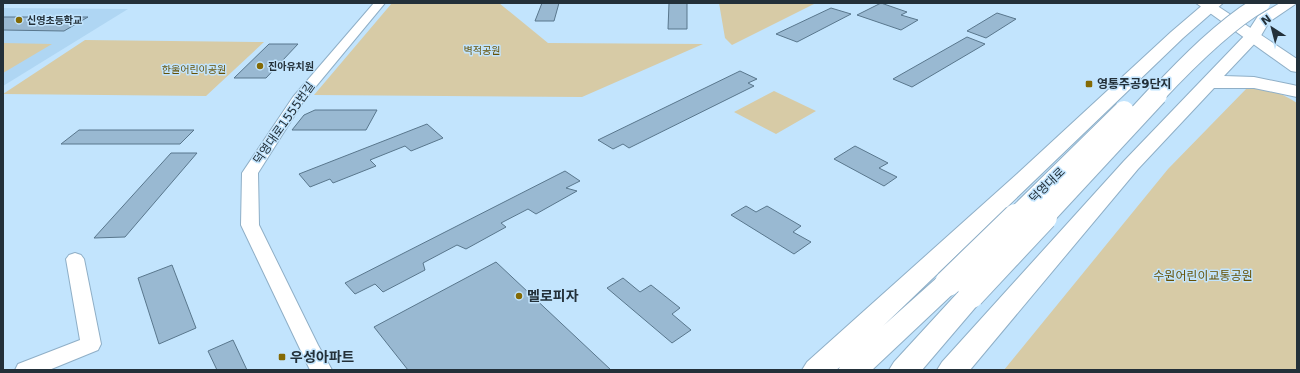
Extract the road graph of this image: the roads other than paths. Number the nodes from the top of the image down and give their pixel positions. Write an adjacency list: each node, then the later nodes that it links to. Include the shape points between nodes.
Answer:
1 (380, 3): 13 (street, 덕영대로1555번길, via 298,100 250,173 250,225)
2 (1243, 3): 11 (main road, 덕영대로, bridge, via 1172,63)
3 (1262, 3): 11 (main road, 덕영대로, bridge, via 1248,11 1184,66)
4 (1290, 3): 6 (main road, via 1263,19)
5 (1210, 4): 6 (main road); 14 (main road, via 1026,179)
6 (1253, 36): 7 (main road); 8 (main road)
7 (1297, 67)
8 (1211, 83): 9 (main road, via 1234,80 1257,82); 17 (main road, via 1131,165)
9 (1297, 92)
10 (75, 259): 12 (street, via 91,344)
11 (960, 289): 15 (main road, 덕영대로); 16 (main road, 덕영대로)
12 (26, 370)
13 (319, 370)
14 (817, 370)
15 (853, 370)
16 (904, 370)
17 (952, 370)

